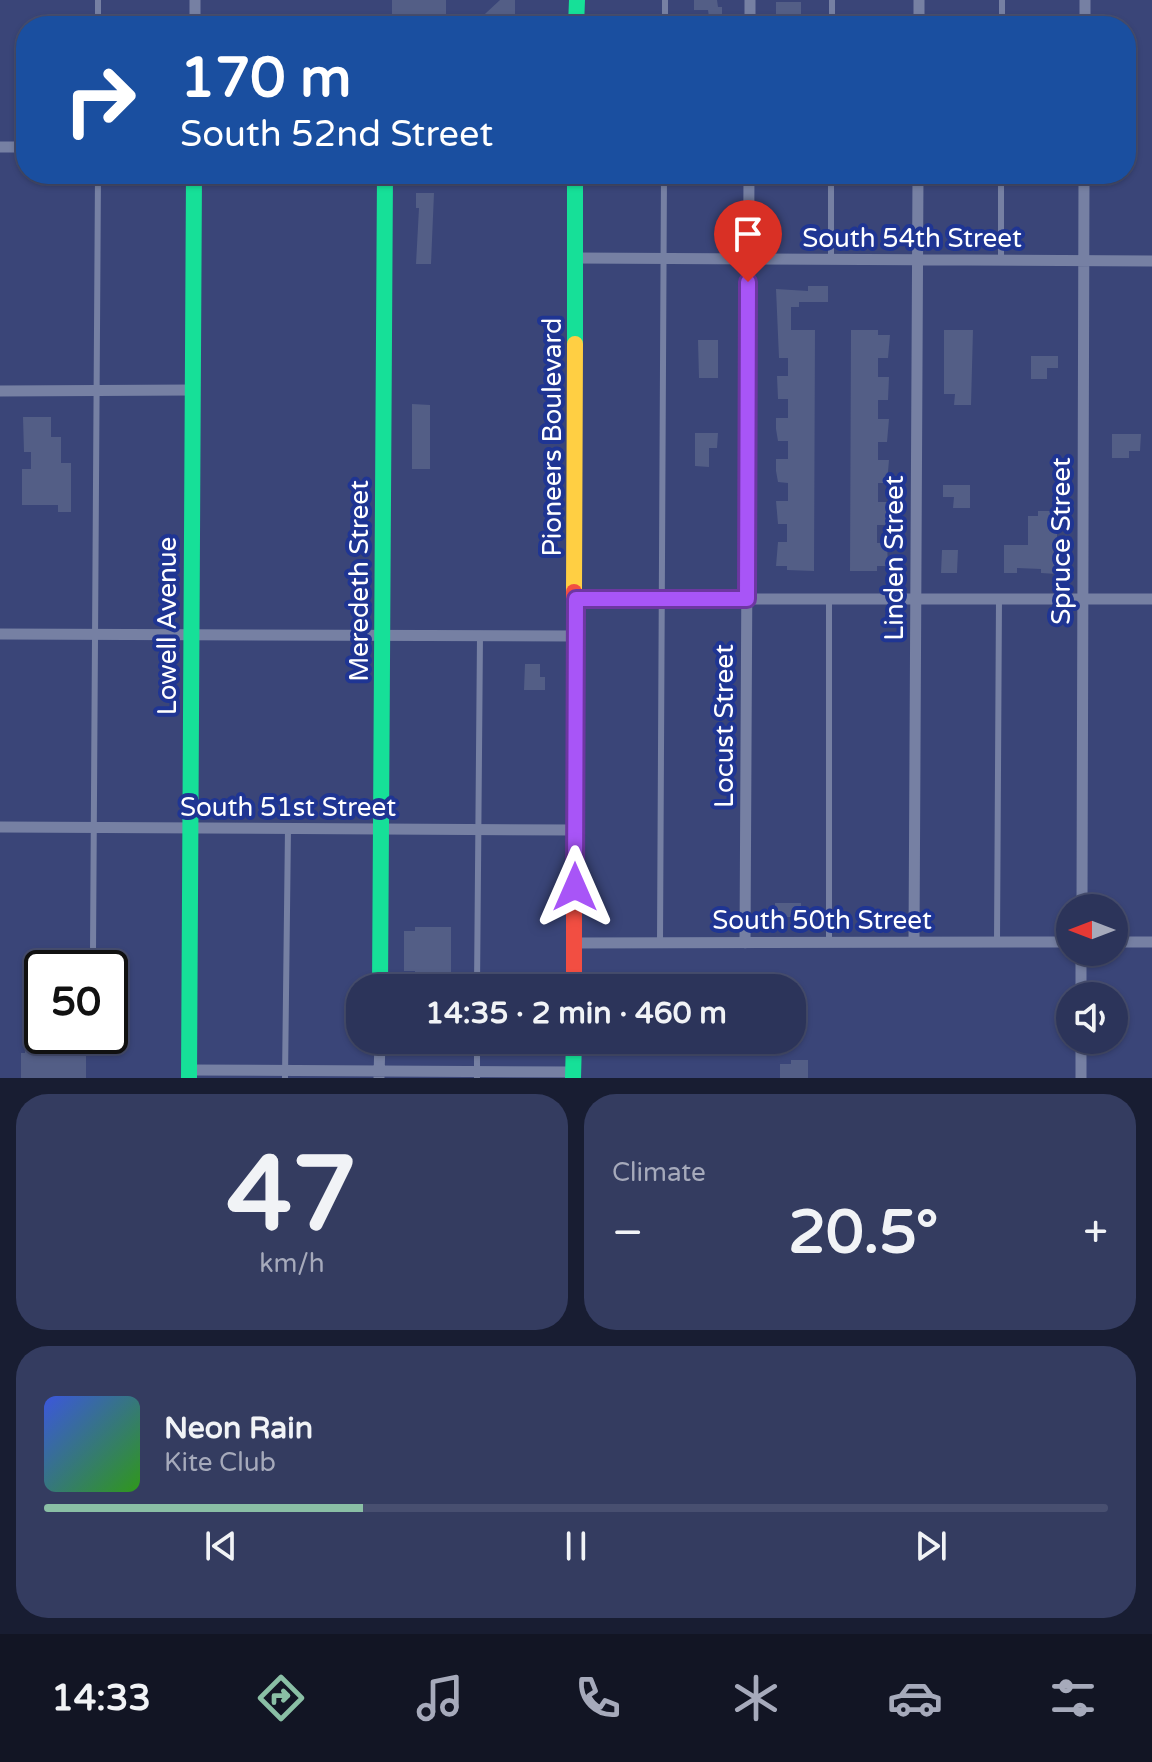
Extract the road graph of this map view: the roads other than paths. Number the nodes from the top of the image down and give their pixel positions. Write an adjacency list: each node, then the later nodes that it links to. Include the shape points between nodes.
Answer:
1 (98, 184): 21 (lane)
2 (194, 184): 19 (street, Lowell Avenue)
3 (385, 184): 33 (street, Meredeth Street)
4 (575, 184): 11 (street, Pioneers Boulevard)
5 (664, 184): 12 (lane)
6 (749, 184): 13 (street, Locust Street)
7 (831, 184): 14 (lane)
8 (918, 184): 15 (street, Linden Street)
9 (1001, 184): 16 (lane)
10 (1084, 184): 17 (street, Spruce Street)
11 (575, 258): 12 (street, South 54th Street); 22 (street, Pioneers Boulevard)
12 (664, 259): 13 (street, South 54th Street); 29 (lane)
13 (749, 259): 14 (street, South 54th Street); 23 (street, Locust Street)
14 (831, 259): 15 (street, South 54th Street)
15 (918, 260): 16 (street, South 54th Street); 25 (street, Linden Street)
16 (1001, 260): 17 (street, South 54th Street)
17 (1084, 261): 18 (street, South 54th Street); 27 (street, Spruce Street)
18 (1152, 261)
19 (193, 390): 21 (street); 32 (street, Lowell Avenue)
20 (0, 391): 21 (street)
21 (98, 391): 31 (lane)
22 (576, 599): 29 (street); 35 (street, Pioneers Boulevard)
23 (747, 599): 24 (street); 29 (street); 52 (street, Locust Street)
24 (829, 599): 25 (street); 44 (lane)
25 (916, 599): 26 (street); 45 (street, Linden Street)
26 (999, 599): 27 (street); 46 (lane)
27 (1083, 599): 28 (street); 43 (street, Spruce Street)
28 (1152, 599)
29 (662, 600): 51 (lane)
30 (0, 634): 31 (street)
31 (96, 634): 32 (street); 37 (lane)
32 (191, 634): 33 (street); 38 (street, Lowell Avenue)
33 (383, 635): 34 (street); 40 (street, Meredeth Street)
34 (480, 635): 35 (street); 41 (lane)
35 (576, 636): 42 (street, Pioneers Boulevard)
36 (0, 827): 37 (street, South 51st Street)
37 (96, 827): 38 (street, South 51st Street); 53 (lane)
38 (189, 828): 39 (street, South 51st Street); 61 (street, Lowell Avenue)
39 (288, 828): 40 (street, South 51st Street); 62 (lane)
40 (381, 829): 41 (street, South 51st Street); 54 (street, Meredeth Street)
41 (478, 830): 42 (street, South 51st Street); 55 (lane)
42 (575, 830): 50 (street, Pioneers Boulevard)
43 (1082, 894)
44 (829, 942): 45 (street, South 50th Street); 52 (street, South 50th Street)
45 (914, 942): 46 (street, South 50th Street)
46 (997, 942): 47 (street, South 50th Street)
47 (1056, 942)
48 (1128, 942): 49 (street)
49 (1152, 942)
50 (574, 943): 51 (street, South 50th Street); 56 (street, Pioneers Boulevard)
51 (660, 943): 52 (street, South 50th Street)
52 (745, 943)
53 (93, 950)
54 (380, 974)
55 (477, 974)
56 (574, 974)
57 (380, 1054): 63 (street)
58 (477, 1054): 64 (lane)
59 (574, 1054): 65 (street)
60 (1081, 1054): 66 (street)
61 (189, 1074): 62 (street)
62 (285, 1074): 63 (street)
63 (379, 1075): 64 (street)
64 (477, 1075): 65 (street)
65 (573, 1075)
66 (1081, 1078)

